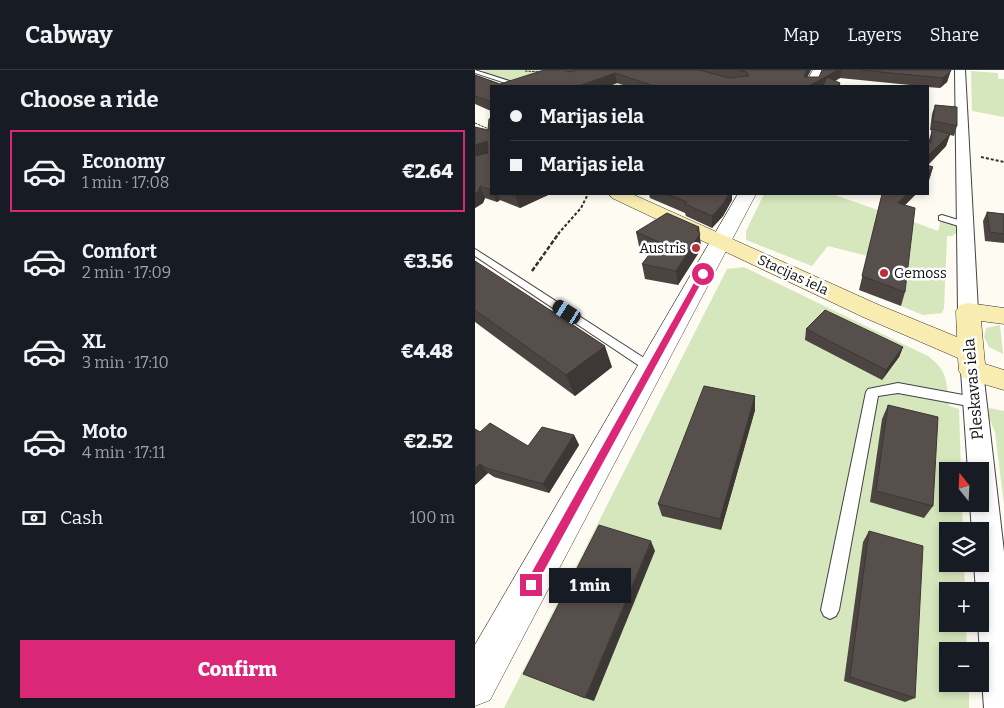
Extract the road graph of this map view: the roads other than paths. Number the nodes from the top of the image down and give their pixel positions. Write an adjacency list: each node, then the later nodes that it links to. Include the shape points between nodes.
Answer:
1 (819, 70): 5 (street)
2 (960, 70): 7 (street, Pleskavas iela)
3 (475, 71): 4 (lane)
4 (517, 85)
5 (811, 85)
6 (948, 140): 7 (street)
7 (963, 144): 11 (street, Pleskavas iela)
8 (619, 195): 12 (main road, Stacijas iela)
9 (746, 195): 12 (street)
10 (942, 218): 11 (lane)
11 (965, 225): 14 (street, Pleskavas iela)
12 (721, 242): 16 (main road, Stacijas iela, via 871,311); 17 (street)
13 (475, 252): 17 (lane)
14 (968, 311): 15 (main road); 16 (main road, Pleskavas iela)
15 (1004, 316)
16 (971, 362): 18 (main road, Stacijas iela); 19 (street, Pleskavas iela)
17 (651, 368): 21 (street)
18 (1004, 380)
19 (974, 402): 20 (lane, via 898,388 872,392); 22 (street, Pleskavas iela)
20 (830, 610)
21 (475, 685)
22 (1003, 708)

